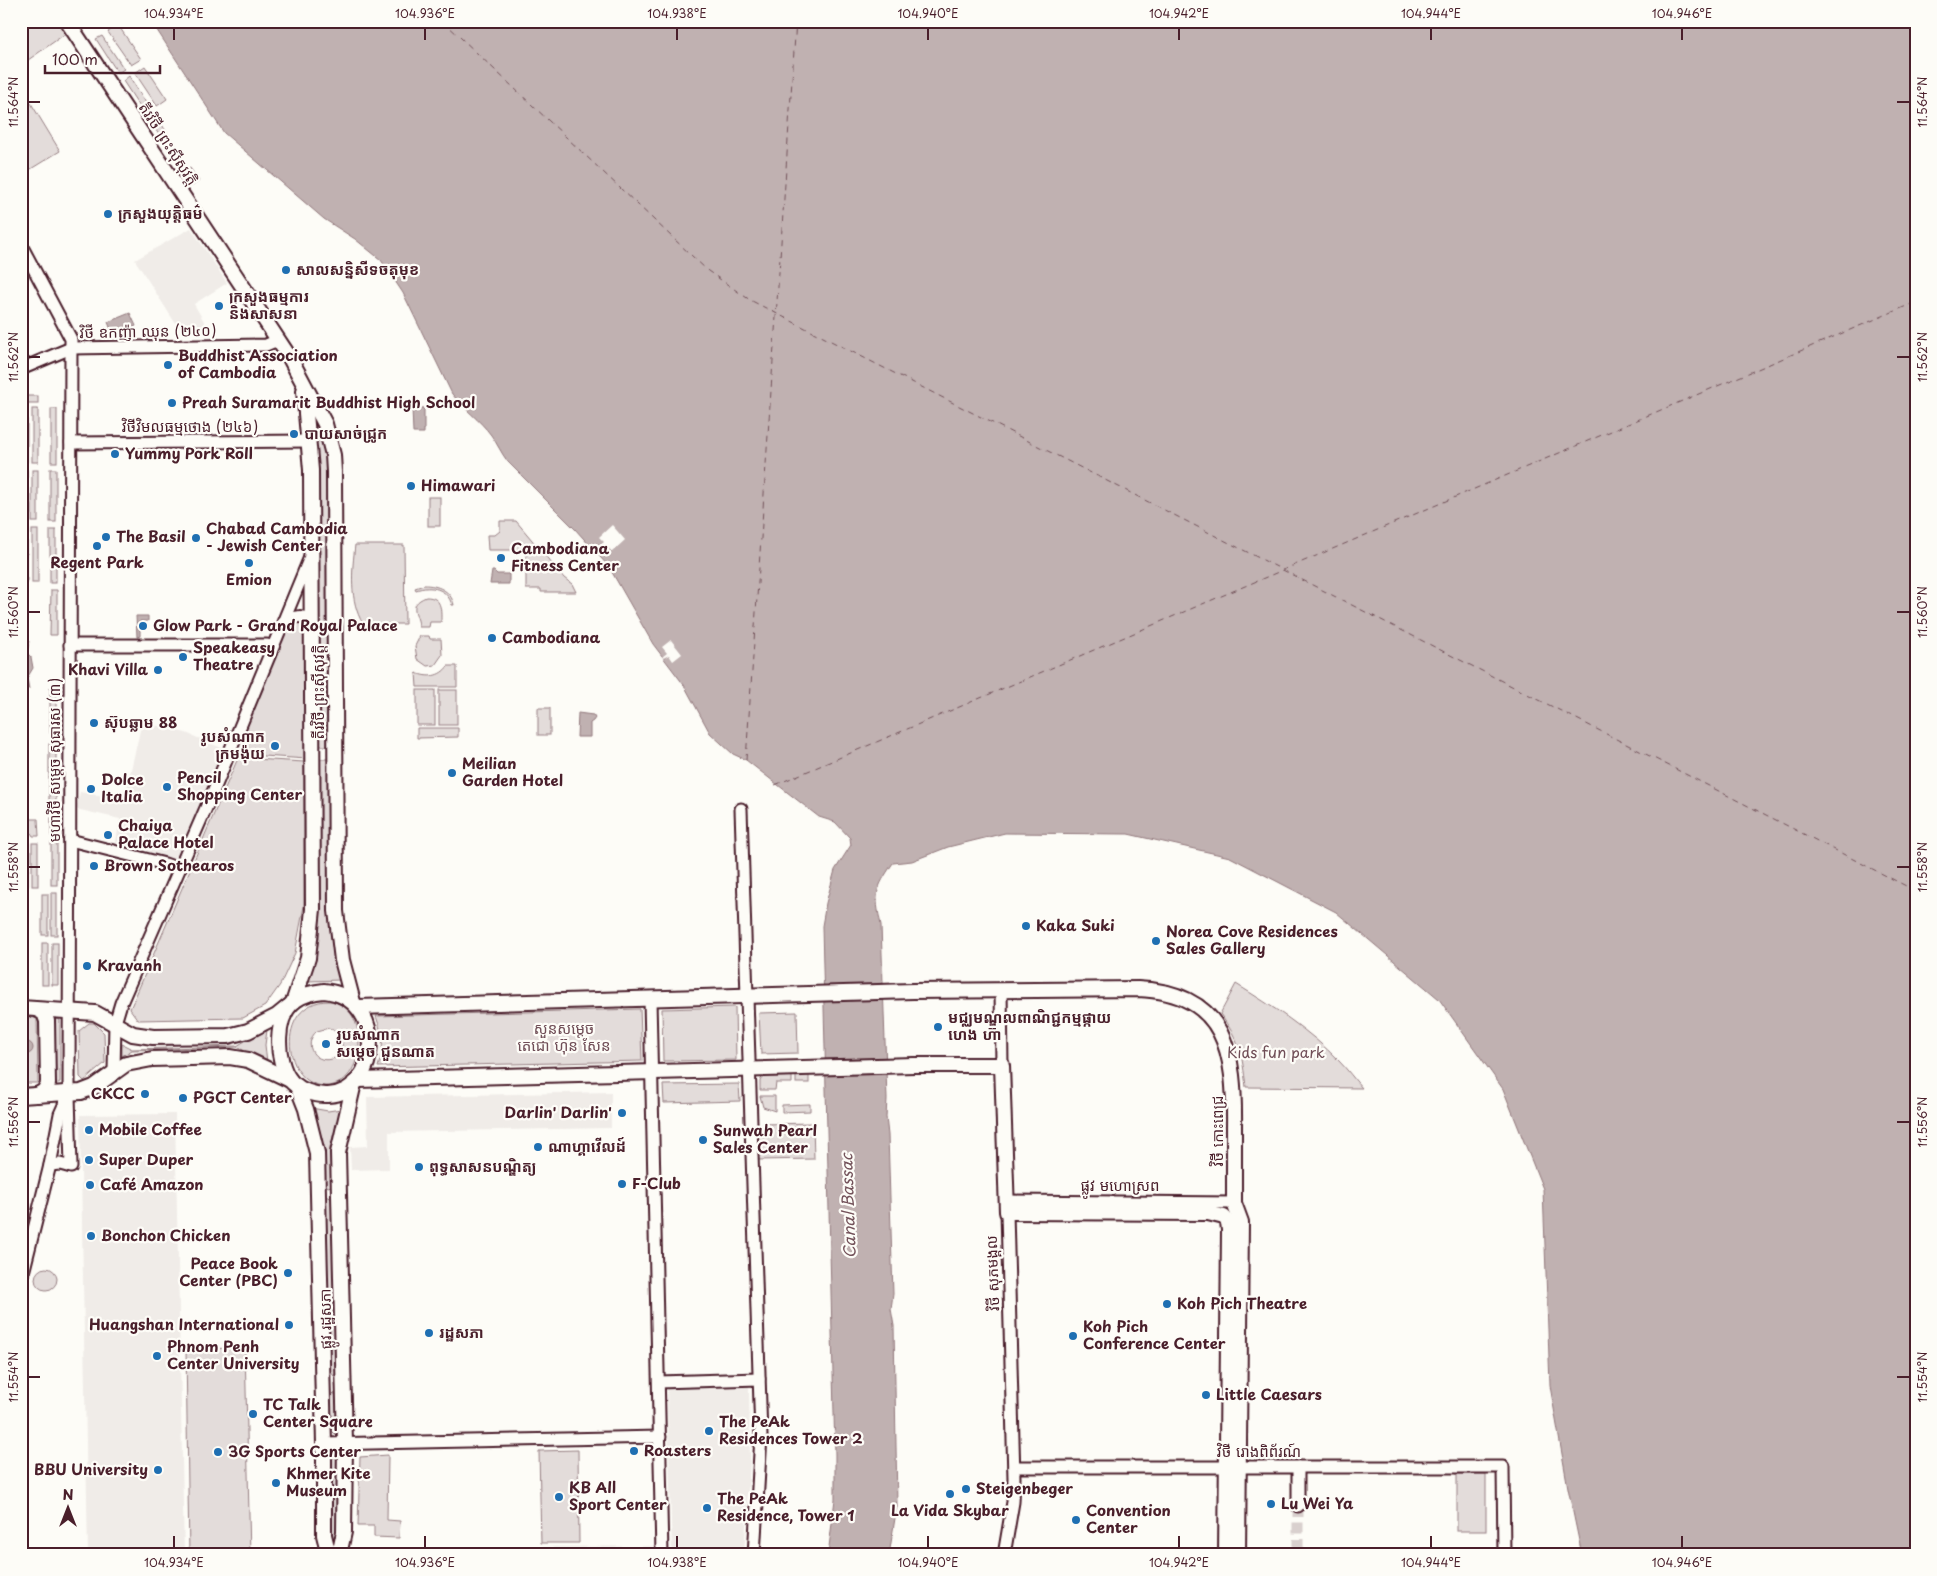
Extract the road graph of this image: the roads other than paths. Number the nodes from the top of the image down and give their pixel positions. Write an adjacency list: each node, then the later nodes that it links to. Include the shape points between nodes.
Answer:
1 (67, 21): 3 (main road, តីរវិថី ព្រះស៊ីសុវត្តិ)
2 (21, 245): 4 (street, មហាវិថី សម្តេច សុធារស (៣), via 71,339)
3 (278, 340): 4 (street, វិថី ឧកញ៉ា ឈុន (២៤០), via 266,345); 6 (main road, តីរវិថី ព្រះស៊ីសុវត្តិ)
4 (71, 348): 5 (street, វិថី ឧកញ៉ា ឈុន (២៤០)); 10 (street, មហាវិថី សម្តេច សុធារស (៣))
5 (21, 369)
6 (304, 387): 7 (main road, តីរវិថី ព្រះស៊ីសុវត្តិ); 8 (main road, តីរវិថី ព្រះស៊ីសុវត្តិ)
7 (319, 413): 8 (main road, via 310,409); 17 (main road, តីរវិថី ព្រះស៊ីសុវត្តិ, via 330,440 334,465)
8 (305, 416): 9 (main road, តីរវិថី ព្រះស៊ីសុវត្តិ)
9 (309, 441): 10 (street, វិថីវិមលធម្មថោង (២៤៦)); 11 (main road, តីរវិថី ព្រះស៊ីសុវត្តិ)
10 (71, 443): 14 (street, មហាវិថី សម្តេច សុធារស (៣))
11 (312, 553): 12 (street, តីរវិថី ព្រះស៊ីសុវត្តិ); 13 (main road, តីរវិថី ព្រះស៊ីសុវត្តិ)
12 (284, 622): 13 (street, តីរវិថី ព្រះស៊ីសុវត្តិ, via 300,616); 15 (street, តីរវិថី ព្រះស៊ីសុវត្តិ)
13 (312, 624): 16 (main road, តីរវិថី ព្រះស៊ីសុវត្តិ)
14 (70, 646): 15 (street); 19 (street, មហាវិថី សម្តេច សុធារស (៣))
15 (273, 647): 20 (street, តីរវិថី ព្រះស៊ីសុវត្តិ)
16 (312, 752): 17 (main road); 24 (main road, តីរវិថី ព្រះស៊ីសុវត្តិ, via 311,936 308,958)
17 (335, 752): 25 (main road, តីរវិថី ព្រះស៊ីសុវត្តិ, via 337,929 342,960)
18 (740, 809): 22 (street)
19 (70, 840): 20 (street); 28 (street, មហាវិថី សម្តេច សុធារស (៣))
20 (180, 870): 29 (street, តីរវិថី ព្រះស៊ីសុវត្តិ)
21 (1001, 990): 22 (main road, វិថី កោះពេជ្រ); 30 (street, វិថី សុភមង្គល); 40 (main road, វិថី កោះពេជ្រ, via 1150,990 1188,1000 1212,1019 1228,1048 1234,1076)
22 (747, 997): 23 (main road, វិថី កោះពេជ្រ); 31 (street)
23 (650, 999): 25 (main road, វិថី កោះពេជ្រ); 33 (street)
24 (291, 1004): 25 (main road, via 314,992 324,991 335,992); 29 (main road, via 277,1016 248,1031 228,1036 142,1037); 35 (main road, via 281,1025 279,1045 283,1068)
25 (356, 1004): 34 (main road, via 368,1025 370,1042 367,1062)
26 (21, 1008): 27 (main road)
27 (38, 1010): 28 (main road); 37 (main road, via 44,1013 47,1021 48,1084)
28 (69, 1011): 29 (main road, via 95,1013); 36 (street, មហាវិថី សម្តេច សុធារស (៣))
29 (115, 1023): 32 (street, តីរវិថី ព្រះស៊ីសុវត្តិ)
30 (1002, 1065): 31 (main road); 41 (main road, វិថី សុភមង្គល)
31 (749, 1070): 33 (main road); 44 (street)
32 (114, 1072): 35 (main road, via 141,1060 230,1057 248,1060); 36 (main road, via 94,1087)
33 (652, 1073): 34 (main road); 45 (street)
34 (356, 1082): 35 (main road, via 337,1094 327,1096 306,1091); 47 (main road, ផ្លូវ រដ្ឋសភា, via 346,1110 338,1153)
35 (294, 1083): 48 (main road, ផ្លូវ រដ្ឋសភា, via 306,1109 317,1153)
36 (69, 1094): 37 (main road); 39 (street, មហាវិថី សម្តេច សុធារស (៣), via 60,1114); 39 (street, via 71,1166)
37 (37, 1095): 38 (main road)
38 (21, 1096)
39 (50, 1165): 43 (street, មហាវិថី សម្តេច សុធារស (៣))
40 (1234, 1203): 41 (street, ផ្លូវ មហោស្រព); 42 (street); 50 (main road, វិថី កោះពេជ្រ, via 1241,1222)
41 (1007, 1206): 42 (main road, ផ្លូវ មហោស្រព, via 1208,1213); 49 (street, វិថី សុភមង្គល)
42 (1224, 1217): 50 (main road, វិថី កោះពេជ្រ, via 1229,1230)
43 (21, 1281)
44 (759, 1379): 45 (street); 56 (street, via 761,1436)
45 (659, 1382): 46 (street)
46 (660, 1437): 47 (street); 55 (street)
47 (345, 1443): 48 (street); 54 (main road, ផ្លូវ រដ្ឋសភា, via 344,1532)
48 (324, 1444): 53 (main road, ផ្លូវ រដ្ឋសភា, via 324,1535)
49 (1014, 1467): 50 (street, វិថី រោងពិព័រណ៍); 57 (street, វិថី សុភមង្គល, via 1013,1502)
50 (1233, 1467): 51 (street, វិថី រោងពិព័រណ៍); 58 (main road, វិថី កោះពេជ្រ); 59 (main road, វិថី កោះពេជ្រ)
51 (1298, 1467): 52 (street); 60 (street, វិថី រោងពិព័រណ៍, via 1503,1467)
52 (1298, 1506)
53 (329, 1555)
54 (339, 1555)
55 (662, 1555)
56 (754, 1555)
57 (1004, 1555)
58 (1226, 1555)
59 (1238, 1555)
60 (1504, 1555)

